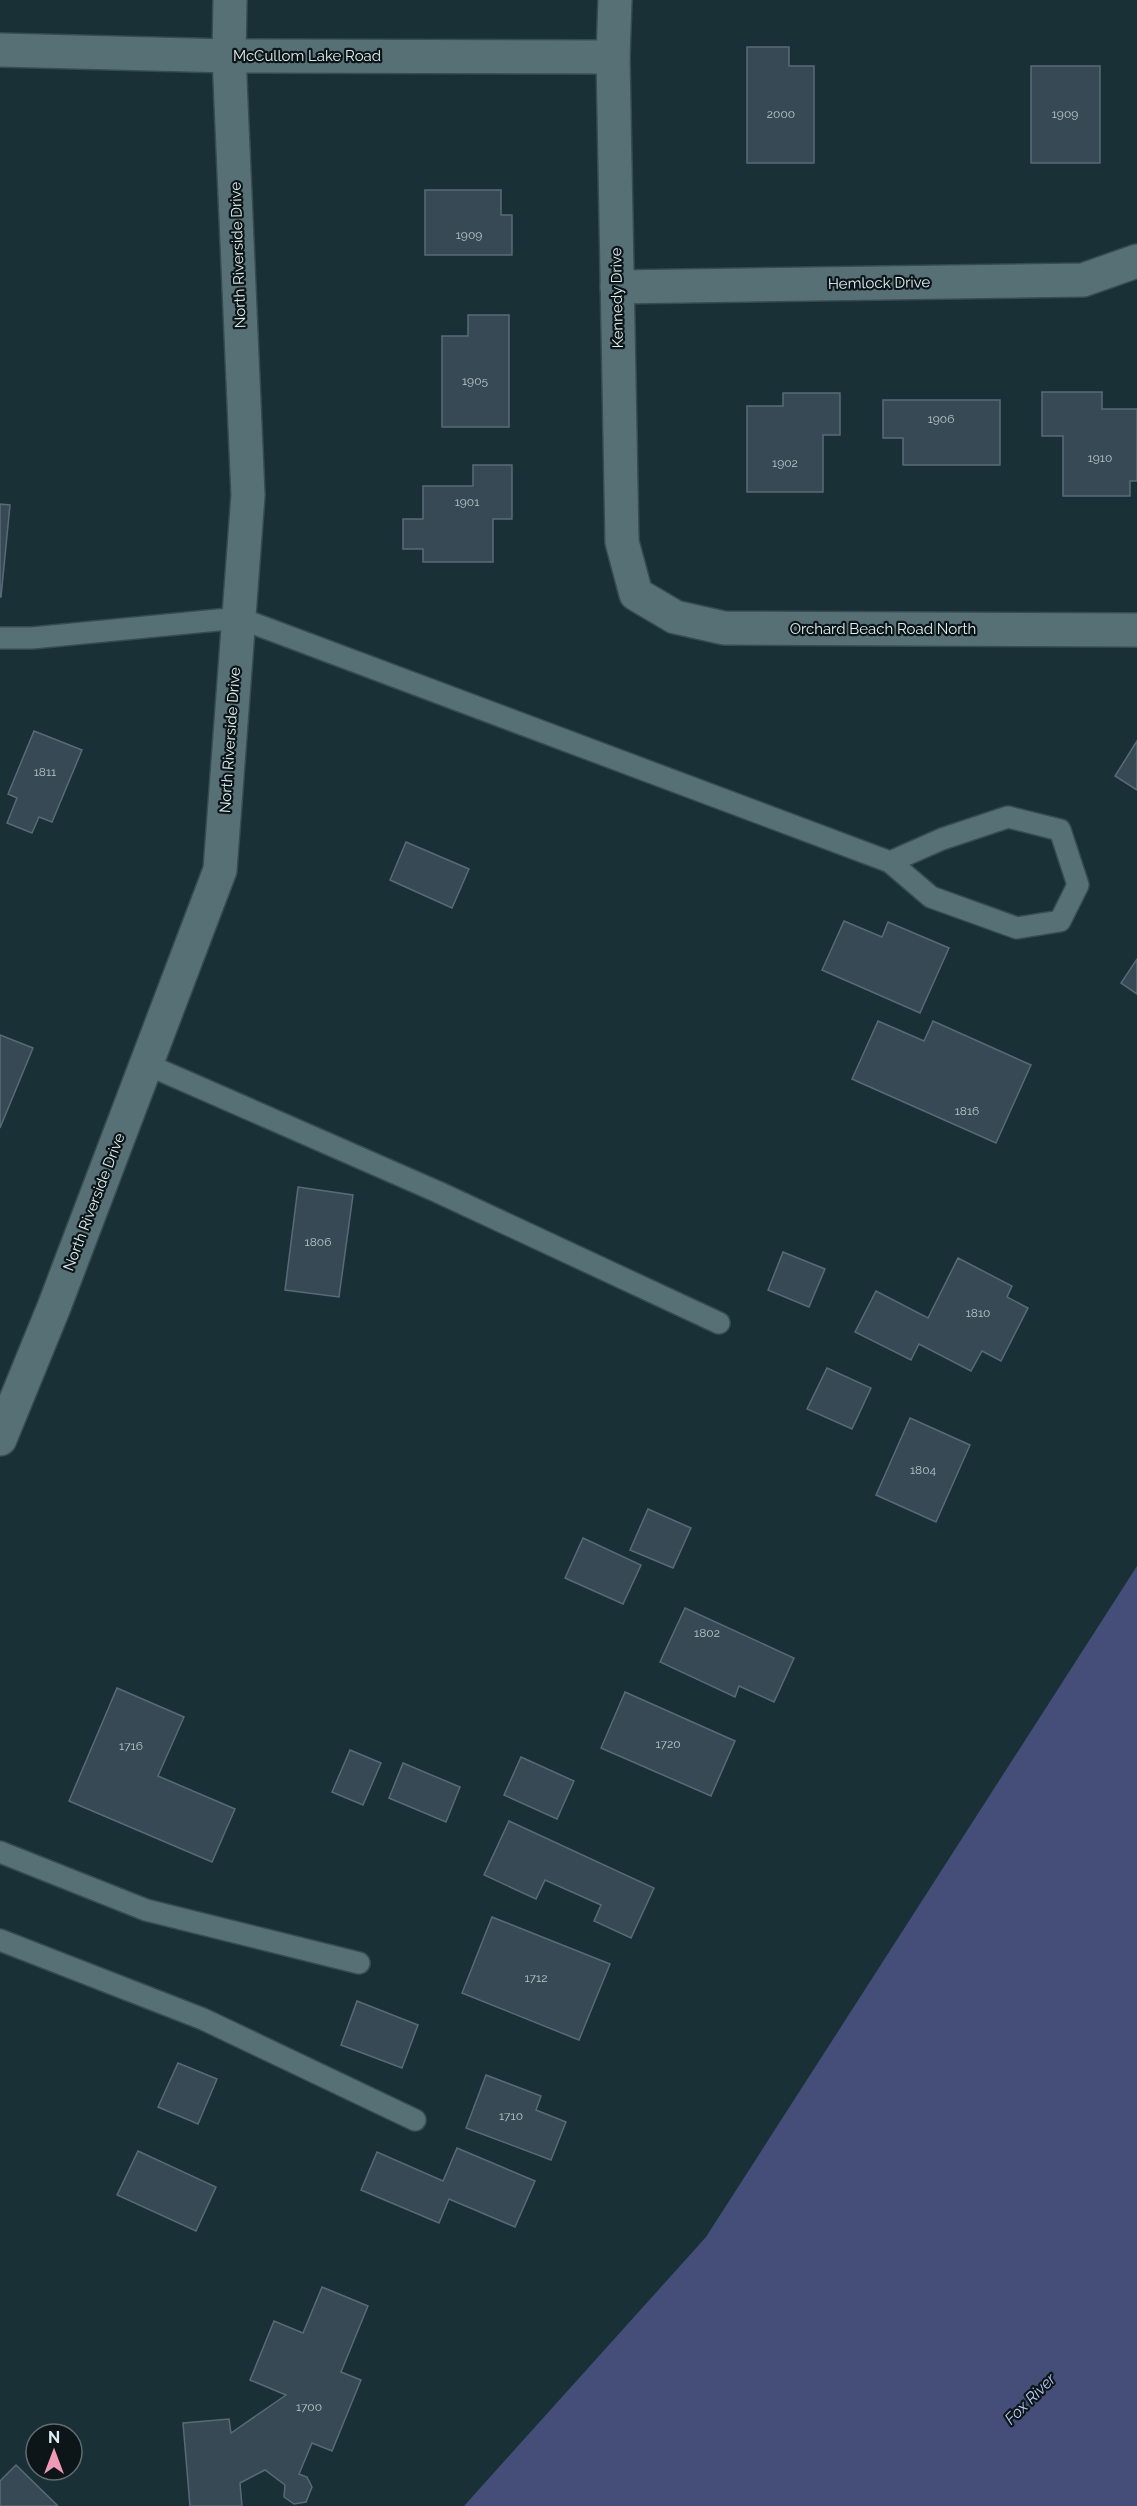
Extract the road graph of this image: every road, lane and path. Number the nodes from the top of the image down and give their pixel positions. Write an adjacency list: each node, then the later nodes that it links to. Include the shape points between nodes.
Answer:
1 (231, 0): 4 (street, North Riverside Drive)
2 (615, 0): 5 (street, Kennedy Drive)
3 (0, 50): 4 (street, McCullom Lake Road)
4 (229, 56): 5 (street, McCullom Lake Road); 9 (street, North Riverside Drive, via 248,495)
5 (613, 57): 7 (street, Kennedy Drive)
6 (1137, 261): 7 (street, Hemlock Drive, via 1083,280)
7 (617, 287): 8 (street, Kennedy Drive, via 622,542)
8 (636, 594): 10 (street, Orchard Beach Road North, via 675,617 724,628)
9 (239, 618): 11 (lane); 12 (lane); 13 (street, North Riverside Drive, via 220,870)
10 (1137, 630)
11 (0, 638)
12 (890, 862): 12 (lane, via 1008,817 1060,830 1078,885 1060,921 1017,928 931,897)
13 (146, 1064): 14 (lane, via 438,1192); 15 (street, North Riverside Drive)
14 (719, 1323)
15 (0, 1439)
16 (0, 1852): 18 (lane, via 146,1910)
17 (0, 1940): 19 (lane, via 203,2019)
18 (359, 1963)
19 (415, 2120)

